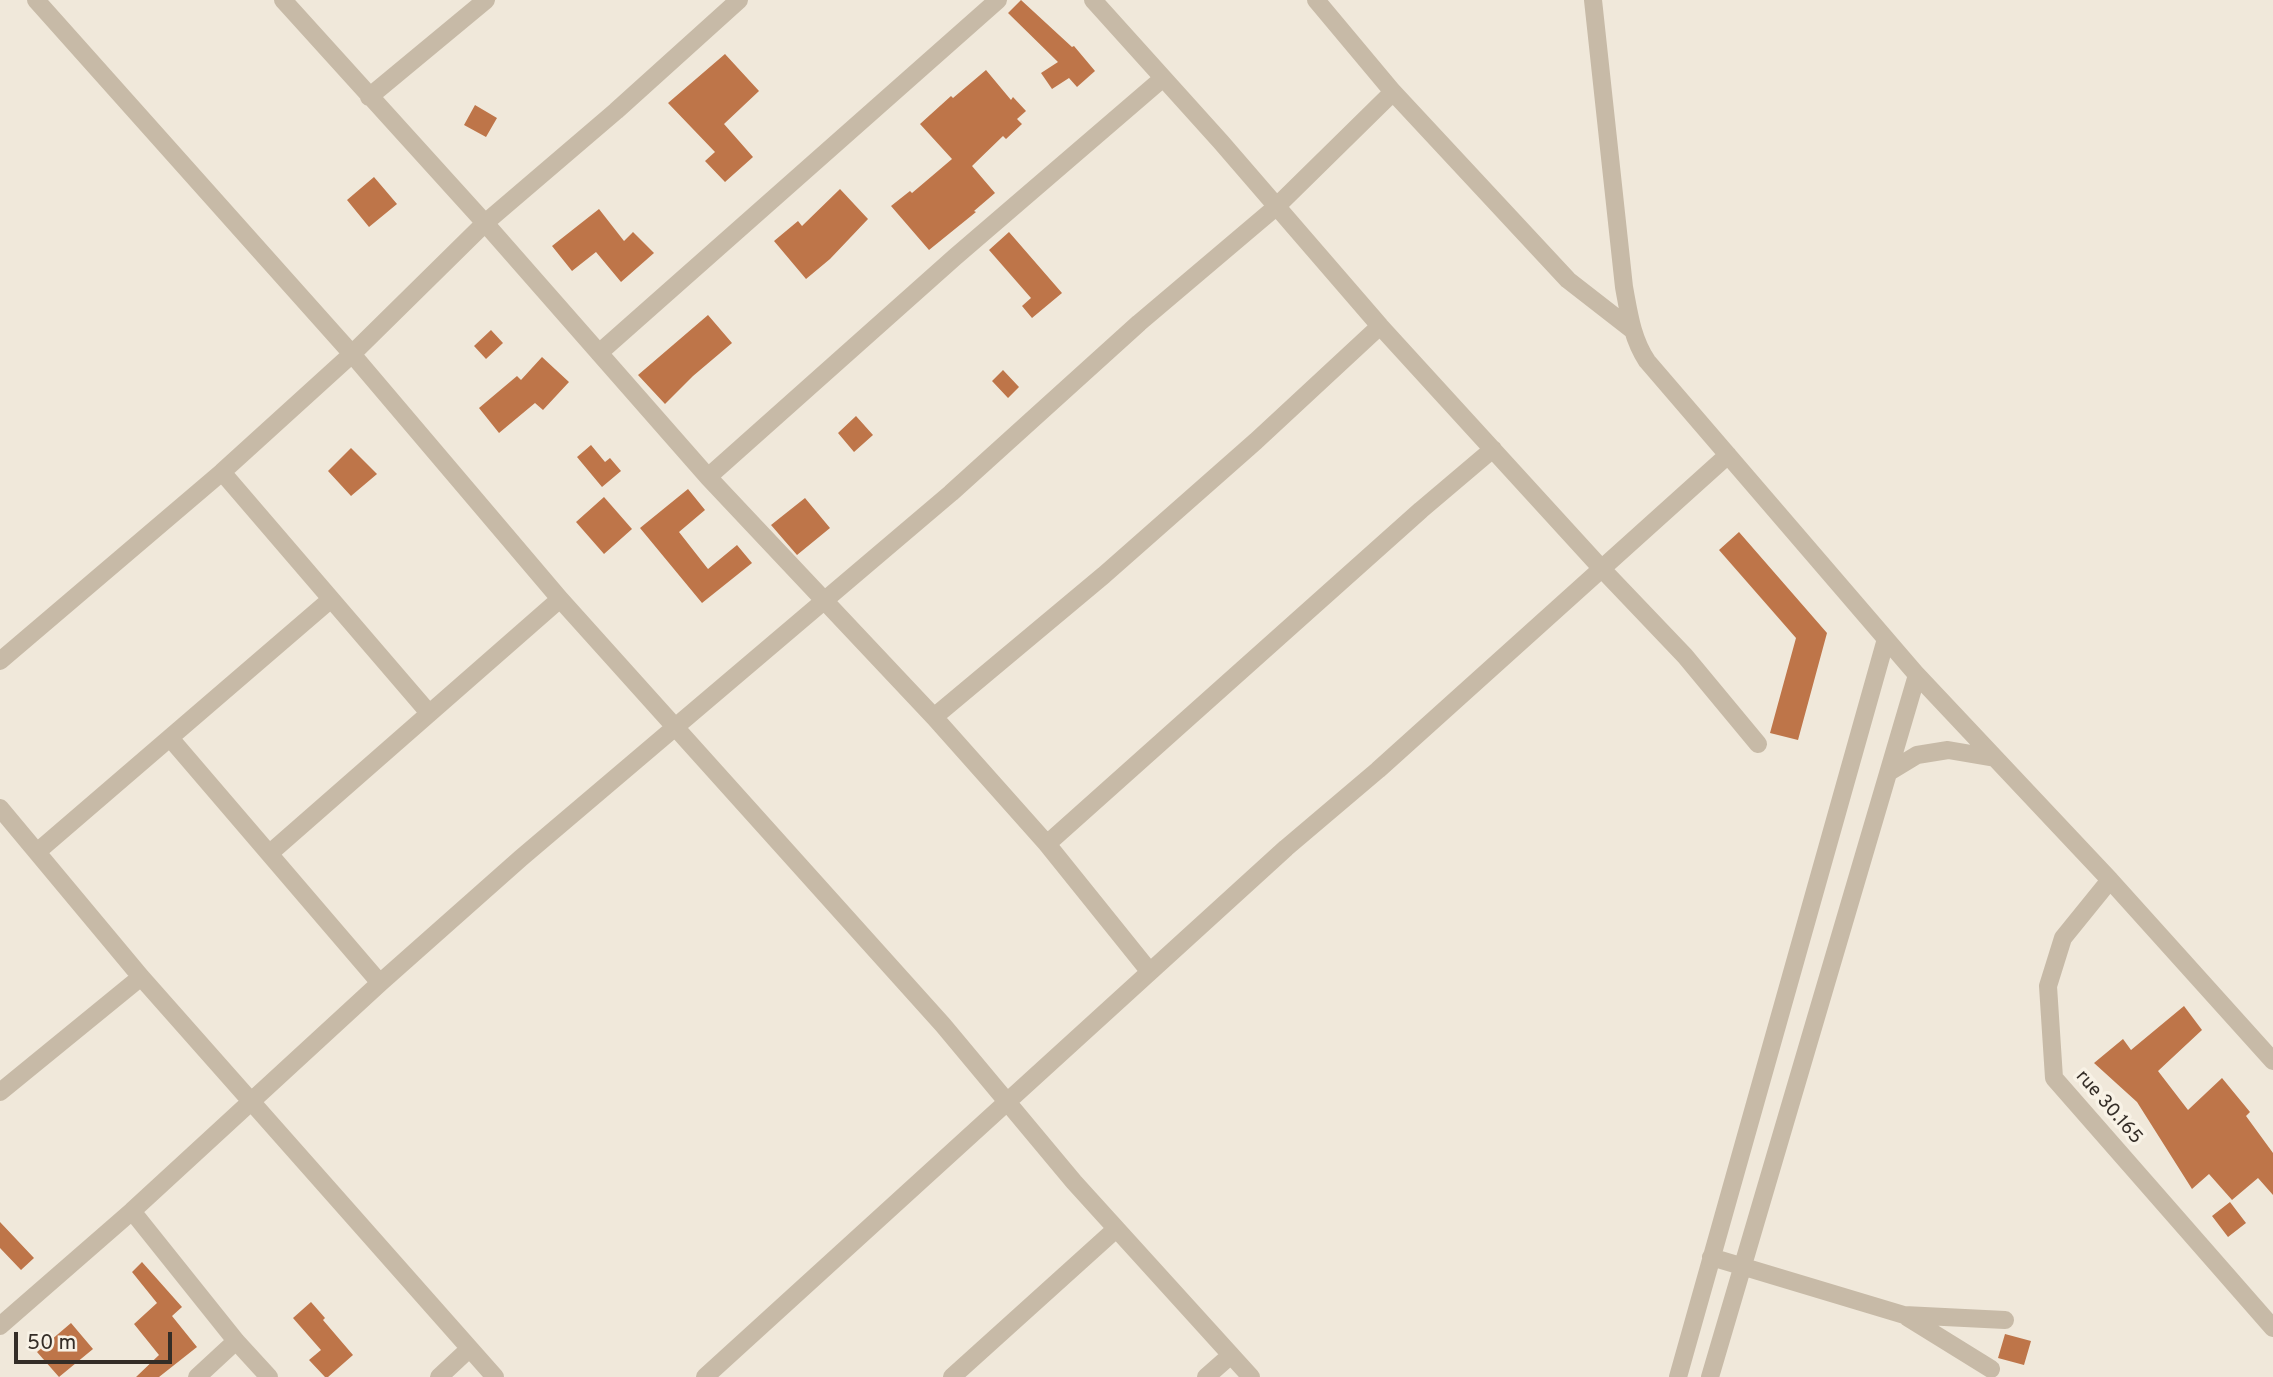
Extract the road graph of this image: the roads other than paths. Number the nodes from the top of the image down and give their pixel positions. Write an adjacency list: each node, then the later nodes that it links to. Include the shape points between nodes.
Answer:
1 (36, 0): 17 (street)
2 (284, 0): 11 (street)
3 (486, 0): 11 (street)
4 (739, 0): 13 (street)
5 (998, 0): 16 (street)
6 (1093, 0): 9 (street)
7 (1315, 0): 10 (street)
8 (1593, 0): 15 (street)
9 (1162, 79): 12 (street); 21 (street)
10 (1393, 92): 12 (street); 15 (street, via 1568,280)
11 (369, 97): 13 (street)
12 (1276, 207): 14 (street); 25 (street)
13 (485, 223): 16 (street); 17 (street)
14 (1380, 326): 18 (street); 30 (street, via 1104,575)
15 (1631, 329): 19 (street, via 1647,361)
16 (600, 353): 21 (street)
17 (352, 354): 20 (street); 23 (street)
18 (1493, 449): 22 (street); 37 (street)
19 (1728, 455): 22 (street); 26 (street)
20 (222, 472): 24 (street); 27 (street)
21 (708, 477): 25 (street)
22 (1602, 569): 33 (street, via 1685,656); 41 (street)
23 (561, 599): 29 (street); 31 (street)
24 (330, 600): 29 (street); 32 (street)
25 (825, 601): 30 (street); 31 (street)
26 (1886, 639): 28 (street); 51 (street)
27 (0, 661)
28 (1917, 675): 34 (street); 35 (street)
29 (429, 713): 39 (street)
30 (934, 717): 37 (street)
31 (677, 727): 43 (street); 48 (street)
32 (170, 738): 38 (street); 39 (street)
33 (1758, 744)
34 (1995, 758): 35 (street, via 1948,750 1917,755); 40 (street)
35 (1889, 772): 52 (street)
36 (0, 808): 38 (street)
37 (1046, 844): 41 (street)
38 (37, 852): 42 (street)
39 (270, 853): 43 (street)
40 (2110, 880): 44 (street); 56 (street, rue 30.165, via 2063,938 2048,986 2054,1078)
41 (1150, 972): 48 (street)
42 (141, 977): 46 (street); 47 (street)
43 (380, 983): 47 (street)
44 (2273, 1061)
45 (0, 1067): 46 (street)
46 (6, 1087)
47 (251, 1100): 49 (street); 58 (street)
48 (1007, 1100): 50 (street); 60 (street)
49 (132, 1211): 55 (street); 57 (street)
50 (1116, 1229): 59 (street); 68 (street)
51 (1711, 1257): 52 (street); 71 (street)
52 (1741, 1266): 53 (street); 72 (street)
53 (1904, 1315): 54 (street); 61 (street)
54 (2005, 1320)
55 (0, 1326)
56 (2273, 1328)
57 (236, 1341): 62 (street); 63 (street)
58 (469, 1349): 64 (street); 65 (street)
59 (1231, 1355): 69 (street); 70 (street)
60 (721, 1363): 66 (street); 67 (street)
61 (1991, 1368)
62 (197, 1377)
63 (269, 1377)
64 (439, 1377)
65 (495, 1377)
66 (705, 1377)
67 (733, 1377)
68 (952, 1377)
69 (1206, 1377)
70 (1251, 1377)
71 (1678, 1377)
72 (1710, 1377)

